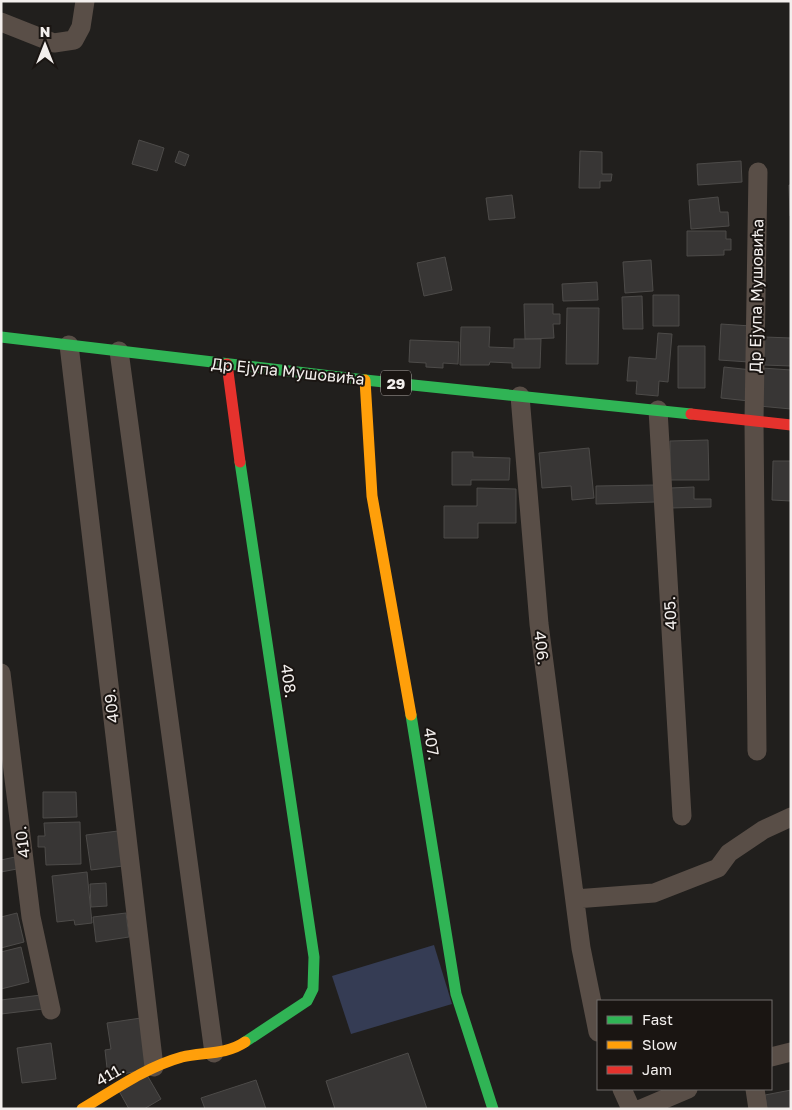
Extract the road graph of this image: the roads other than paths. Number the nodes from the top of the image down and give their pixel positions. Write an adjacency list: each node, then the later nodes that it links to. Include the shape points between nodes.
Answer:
1 (85, 1): 2 (street, via 81,27 74,40 54,42)
2 (1, 22)
3 (758, 172): 11 (street, Др Ејупа Мушовића)
4 (1, 337): 5 (street, Др Ејупа Мушовића / 29)
5 (69, 345): 6 (street, Др Ејупа Мушовића / 29); 24 (street, 409.)
6 (119, 351): 7 (street, Др Ејупа Мушовића / 29); 22 (street)
7 (227, 364): 8 (street, Др Ејупа Мушовића / 29); 18 (street, 408., via 314,957 313,989)
8 (364, 380): 9 (street, Др Ејупа Мушовића / 29); 29 (street, 407., via 372,496 456,994)
9 (520, 396): 10 (street, Др Ејупа Мушовића / 29); 17 (street, 406., via 539,624)
10 (658, 410): 11 (street, Др Ејупа Мушовића / 29); 15 (street, 405.)
11 (754, 421): 12 (street, Др Ејупа Мушовића / 29); 14 (street)
12 (791, 426)
13 (1, 672): 19 (street, 410., via 31,918)
14 (757, 750)
15 (682, 816)
16 (791, 817): 17 (street, via 729,852 718,868 654,893)
17 (575, 899): 20 (street, 406.)
18 (307, 1001): 22 (street, 411., via 238,1047)
19 (51, 1010)
20 (597, 1027)
21 (791, 1052): 23 (street)
22 (214, 1053): 24 (street, 411., via 182,1057)
23 (772, 1057)
24 (154, 1067): 28 (street, 411.)
25 (622, 1090): 30 (street)
26 (686, 1090): 31 (street)
27 (755, 1090): 32 (street)
28 (82, 1109)
29 (492, 1109)
30 (631, 1109)
31 (641, 1109)
32 (758, 1109)

